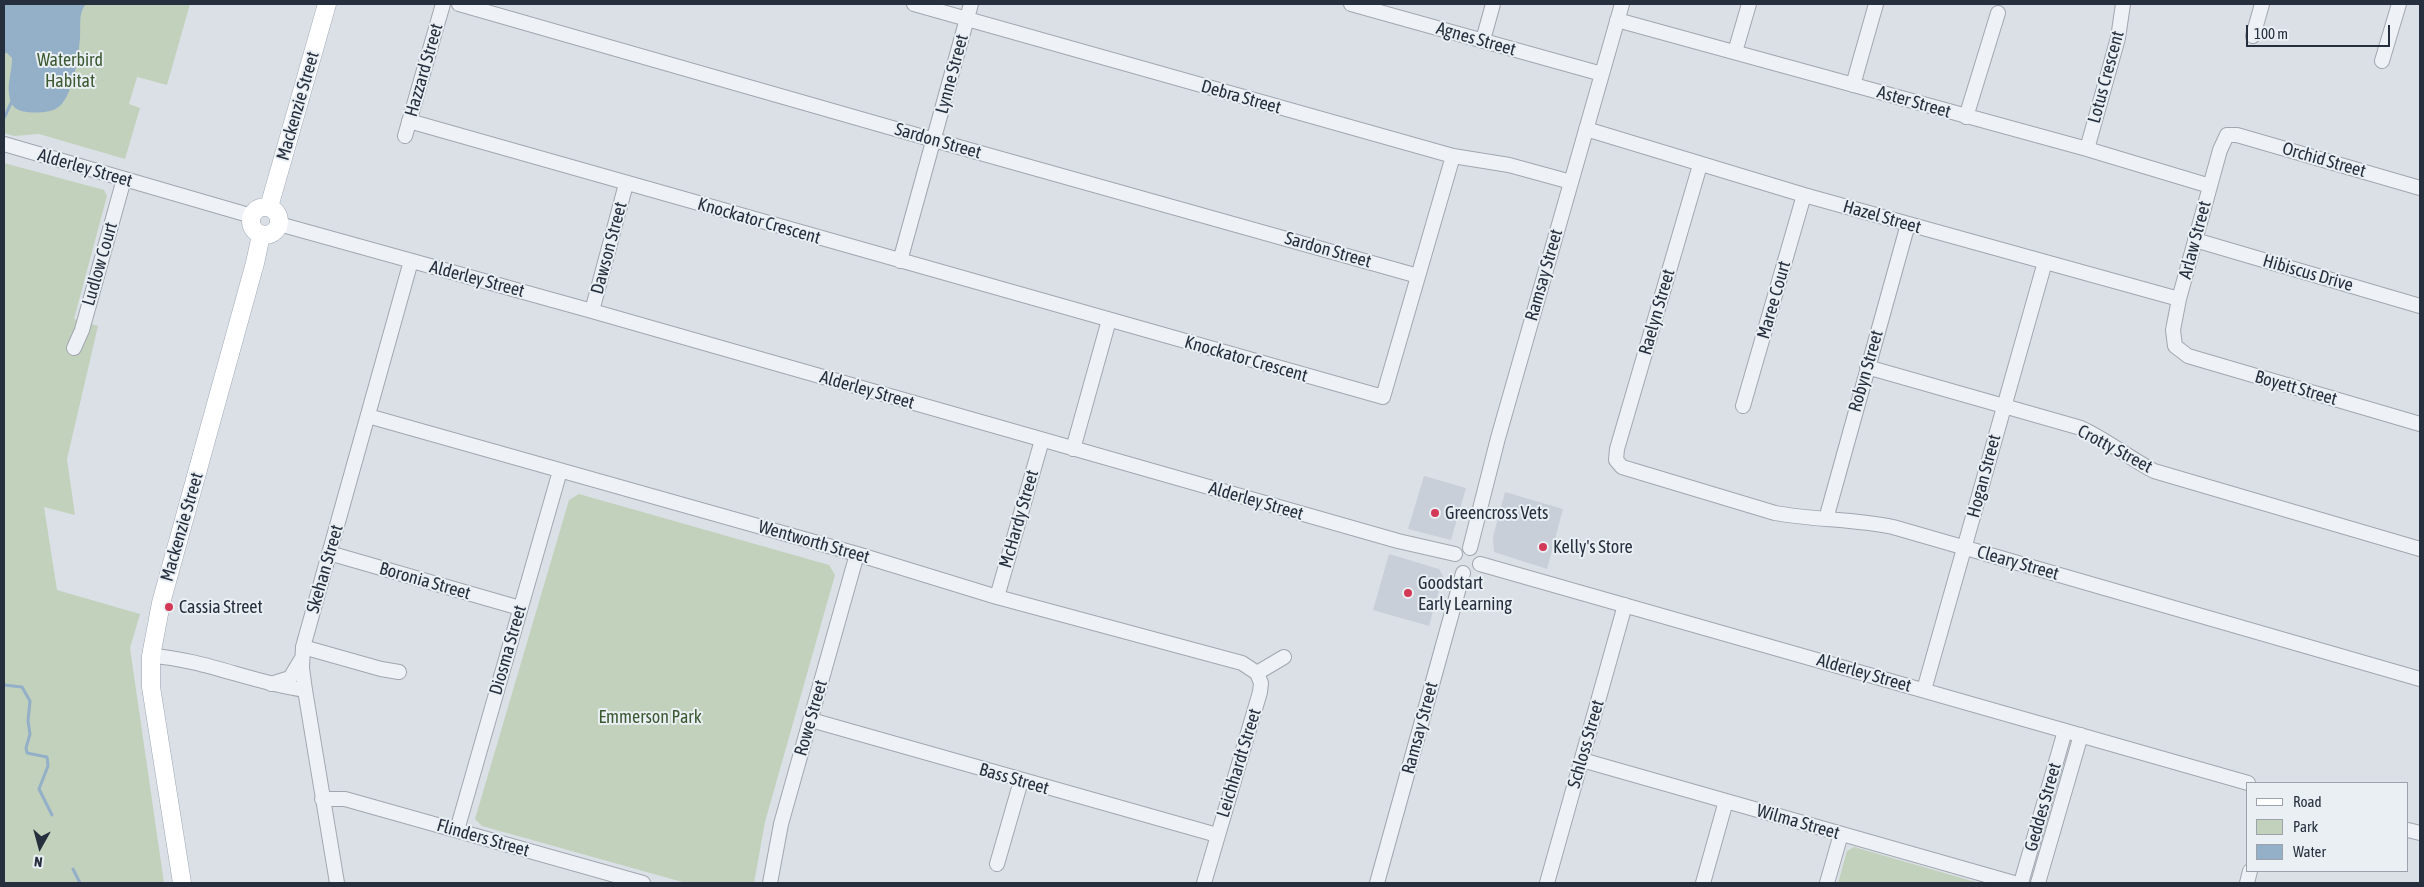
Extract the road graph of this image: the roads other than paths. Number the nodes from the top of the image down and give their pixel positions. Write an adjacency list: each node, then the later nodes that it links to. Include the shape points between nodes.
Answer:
1 (327, 4): 39 (main road, Mackenzie Street)
2 (443, 4): 24 (street, Hazzard Street)
3 (459, 4): 28 (street, Sardon Street)
4 (914, 4): 15 (street, Debra Street)
5 (971, 4): 15 (street, Lynne Street)
6 (1351, 4): 18 (street, Agnes Street)
7 (1493, 4): 18 (street)
8 (1622, 4): 16 (street, Ramsay Street)
9 (1749, 4): 19 (street)
10 (1876, 4): 22 (street)
11 (2123, 4): 30 (street, Lotus Crescent, via 2118,38)
12 (2262, 4): 17 (street)
13 (2399, 4): 20 (street)
14 (1998, 12): 23 (street)
15 (967, 19): 28 (street, Lynne Street); 31 (street, Debra Street)
16 (1617, 20): 19 (street, Aster Street); 21 (street, Ramsay Street)
17 (2253, 36)
18 (1483, 40): 21 (street, Agnes Street)
19 (1735, 52): 22 (street, Aster Street)
20 (2382, 60)
21 (1602, 74): 25 (street, Ramsay Street)
22 (1853, 85): 23 (street, Aster Street)
23 (1966, 117): 30 (street, Aster Street)
24 (410, 121): 27 (street, Hazzard Street); 35 (street, Knockator Crescent)
25 (1586, 130): 32 (street, Hazel Street); 34 (street, Ramsay Street)
26 (2227, 135): 36 (street, Arlaw Street); 37 (street, Orchid Street, via 2244,137)
27 (405, 136)
28 (934, 140): 46 (street, Lynne Street); 48 (street, Sardon Street)
29 (5, 145): 33 (street, Alderley Street)
30 (2087, 149): 36 (street, Aster Street)
31 (1453, 156): 34 (street, Debra Street, via 1509,165); 48 (street, Knockator Crescent)
32 (1700, 164): 38 (street, Hazel Street); 62 (street, Raelyn Street)
33 (124, 179): 40 (street, Alderley Street); 54 (street, Ludlow Court, via 82,330)
34 (1571, 182): 66 (street, Ramsay Street)
35 (626, 184): 46 (street, Knockator Crescent); 51 (street, Dawson Street)
36 (2210, 186): 44 (street, Arlaw Street)
37 (2420, 188)
38 (1804, 194): 42 (street, Hazel Street); 56 (street, Maree Court)
39 (269, 207): 40 (main road, via 259,208); 41 (main road, via 277,213)
40 (252, 216): 43 (main road, via 253,228)
41 (279, 224): 43 (main road, via 274,233); 45 (street, Alderley Street)
42 (1908, 224): 47 (street, Hazel Street); 55 (street, Robyn Street)
43 (261, 235): 77 (main road, Mackenzie Street, via 160,603)
44 (2195, 240): 49 (street, Arlaw Street); 50 (street, Hibiscus Drive)
45 (411, 261): 51 (street, Alderley Street); 58 (street, Skehan Street)
46 (900, 261): 52 (street, Knockator Crescent)
47 (2045, 262): 49 (street, Hazel Street); 57 (street, Hogan Street)
48 (1418, 276): 52 (street, Knockator Crescent, via 1387,402)
49 (2179, 299): 53 (street, Arlaw Street, via 2172,330)
50 (2420, 306)
51 (592, 311): 60 (street, Alderley Street)
52 (1109, 320): 61 (street)
53 (2175, 346): 59 (street, Boyett Street, via 2188,356)
54 (74, 348)
55 (1867, 367): 57 (street, Crotty Street); 64 (street, Robyn Street)
56 (1743, 406)
57 (2004, 406): 65 (street, Hogan Street); 67 (street, Crotty Street, via 2081,428 2154,471)
58 (368, 416): 63 (street, Wentworth Street); 68 (street, Skehan Street)
59 (2420, 424)
60 (1042, 440): 61 (street, Alderley Street); 73 (street, McHardy Street)
61 (1074, 449): 70 (street, Alderley Street)
62 (1616, 460): 64 (street, Cleary Street, via 1632,472 1775,513)
63 (560, 471): 69 (street, Wentworth Street); 75 (street, Diosma Street)
64 (1826, 518): 65 (street, Cleary Street, via 1866,521)
65 (1964, 547): 81 (street, Cleary Street); 84 (street, Hogan Street)
66 (1470, 548): 70 (street, via 1462,548); 71 (street, via 1478,554)
67 (2420, 549)
68 (329, 553): 75 (street, Boronia Street); 76 (street, Skehan Street)
69 (857, 554): 73 (street, Wentworth Street); 85 (street, Rowe Street)
70 (1455, 554): 72 (street, via 1455,567)
71 (1480, 564): 72 (street, via 1473,572); 74 (street, Alderley Street)
72 (1463, 573): 102 (street, Ramsay Street)
73 (997, 598): 80 (street, Wentworth Street, via 1242,663)
74 (1625, 605): 84 (street, Alderley Street); 88 (street, Schloss Street)
75 (520, 608): 93 (street, Diosma Street)
76 (303, 653): 79 (street); 82 (street, via 290,678); 83 (street, Skehan Street)
77 (151, 656): 82 (street, via 180,658); 97 (main road, Mackenzie Street, via 151,687)
78 (1284, 657): 80 (street)
79 (399, 672)
80 (1257, 673): 95 (street, Leichhardt Street, via 1261,682 1260,692)
81 (2420, 679)
82 (270, 684): 83 (street)
83 (305, 690): 91 (street, Skehan Street)
84 (1924, 690): 86 (street, Alderley Street)
85 (811, 720): 89 (street, Bass Street); 100 (street, Rowe Street, via 781,824)
86 (2064, 731): 87 (street, Alderley Street); 107 (street, Geddes Street)
87 (2081, 735): 90 (street, Alderley Street); 108 (street, Geddes Street)
88 (1582, 760): 92 (street, Wilma Street); 103 (street, Schloss Street)
89 (1020, 781): 95 (street, Bass Street); 96 (street)
90 (2246, 783)
91 (322, 799): 93 (street, Flinders Street, via 345,799); 98 (street, Skehan Street)
92 (1726, 801): 94 (street, Wilma Street); 104 (street)
93 (458, 830): 99 (street, Flinders Street)
94 (1840, 834): 105 (street); 106 (street, Wilma Street)
95 (1217, 835): 101 (street, Leichhardt Street)
96 (997, 864)
97 (182, 883)
98 (336, 883)
99 (643, 883)
100 (770, 883)
101 (1204, 883)
102 (1377, 883)
103 (1547, 883)
104 (1703, 883)
105 (1827, 883)
106 (2014, 883)
107 (2021, 883)
108 (2038, 883)

